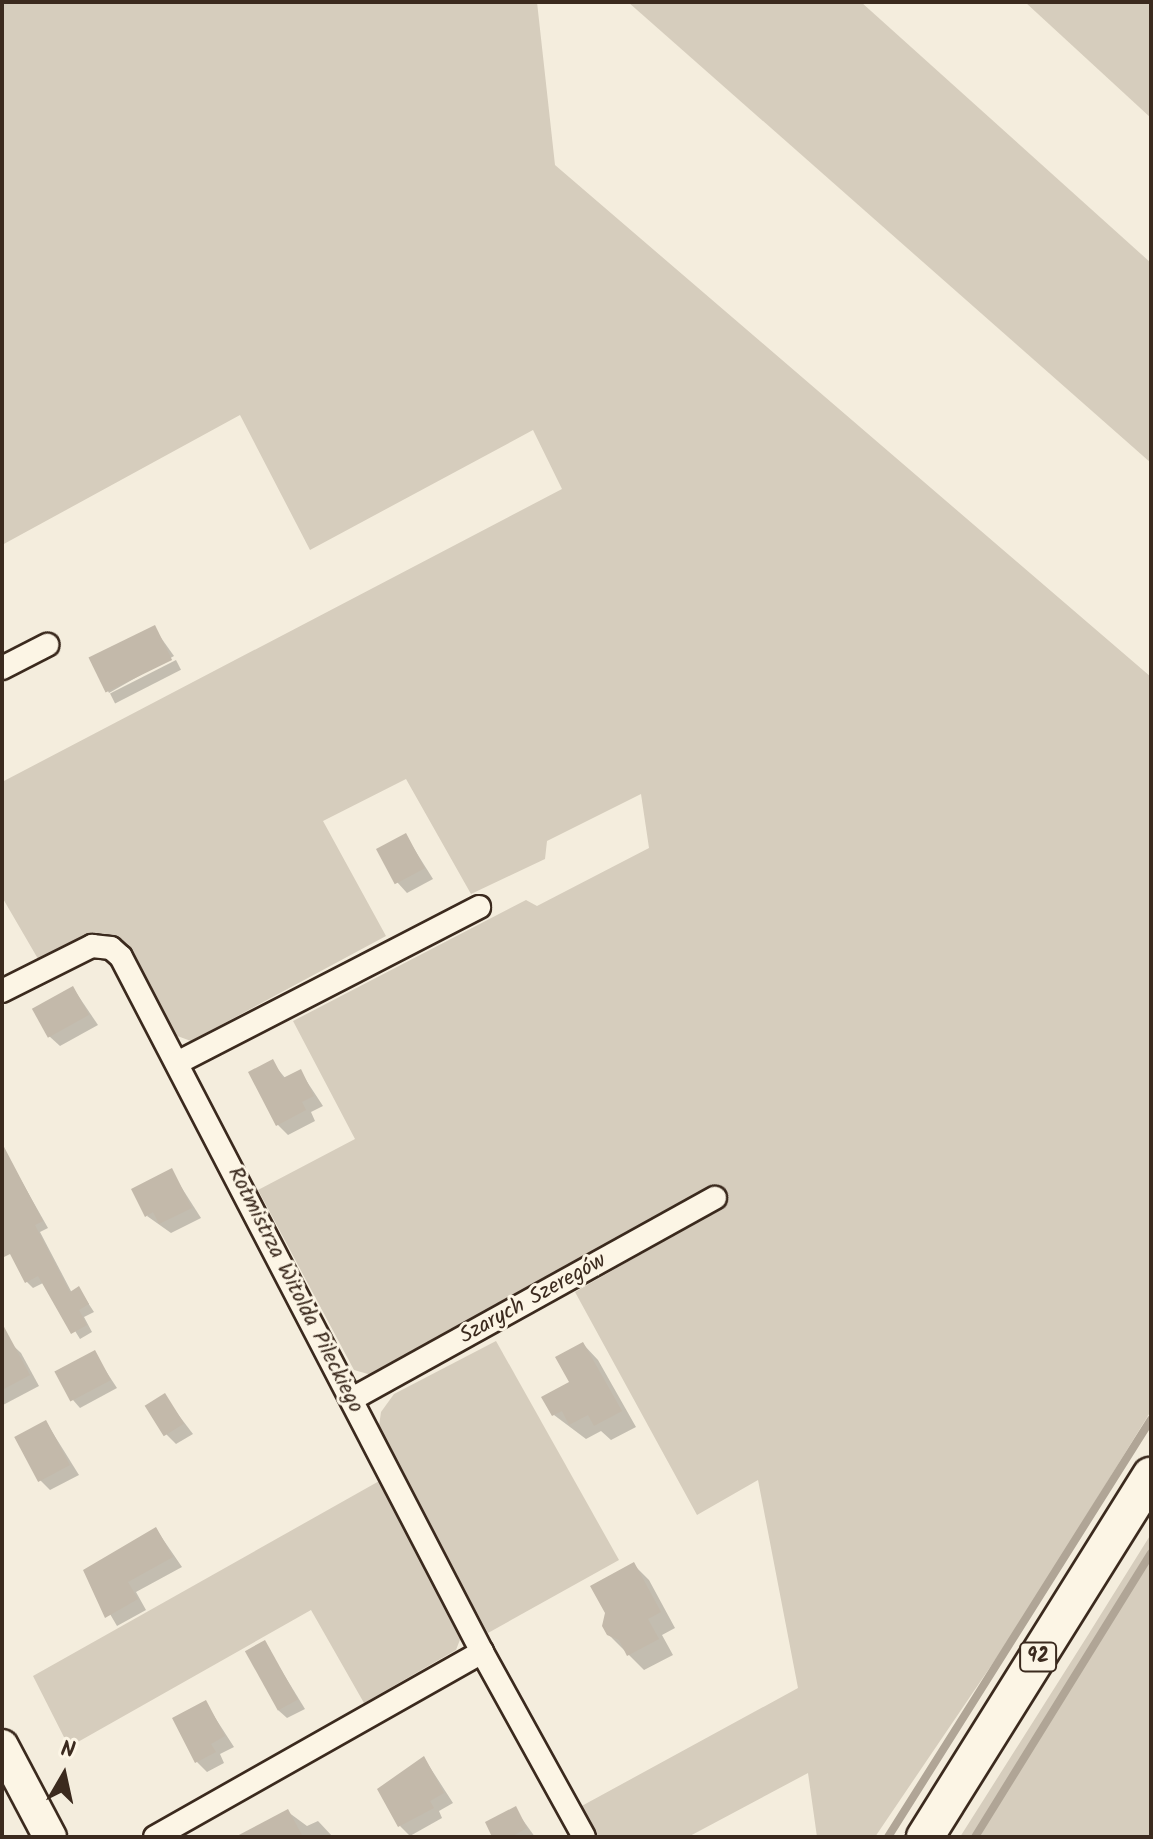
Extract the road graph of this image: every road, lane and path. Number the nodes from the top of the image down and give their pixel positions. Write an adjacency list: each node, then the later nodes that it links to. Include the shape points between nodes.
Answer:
1 (47, 645): 2 (street)
2 (2, 668)
3 (479, 907): 5 (street)
4 (2, 991): 5 (street, Rotmistrza Witolda Pileckiego, via 92,946 111,948 121,957)
5 (177, 1063): 7 (street, Rotmistrza Witolda Pileckiego)
6 (715, 1198): 7 (street, Szarych Szeregów)
7 (352, 1399): 9 (street, Rotmistrza Witolda Pileckiego)
8 (1151, 1476): 14 (main road, 92)
9 (482, 1652): 12 (street); 13 (street, Rotmistrza Witolda Pileckiego)
10 (2, 1746): 11 (main road)
11 (50, 1837)
12 (155, 1837)
13 (584, 1837)
14 (925, 1837)

